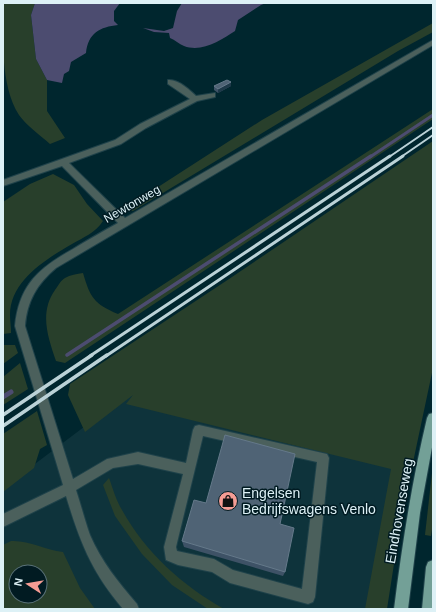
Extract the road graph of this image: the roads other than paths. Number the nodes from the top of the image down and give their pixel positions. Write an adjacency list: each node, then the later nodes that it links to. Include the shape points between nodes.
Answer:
1 (433, 42): 7 (street, Newtonweg)
2 (171, 82): 4 (street)
3 (212, 95): 4 (street)
4 (195, 99): 5 (street, via 118,142)
5 (63, 162): 6 (street); 7 (street)
6 (3, 183)
7 (124, 224): 10 (street, Newtonweg, via 41,274 25,296 20,312 20,326 27,353)
8 (433, 418): 14 (main road, Eindhovenseweg, via 414,515)
9 (190, 470): 9 (street, via 199,430 324,458 308,597 230,576 214,566 178,559 171,555 170,547); 10 (street, via 138,458 111,463)
10 (69, 488): 11 (street); 13 (street, Newtonweg, via 91,552 99,567)
11 (3, 521)
12 (433, 567): 15 (main road)
13 (132, 609)
14 (402, 609)
15 (429, 609)

